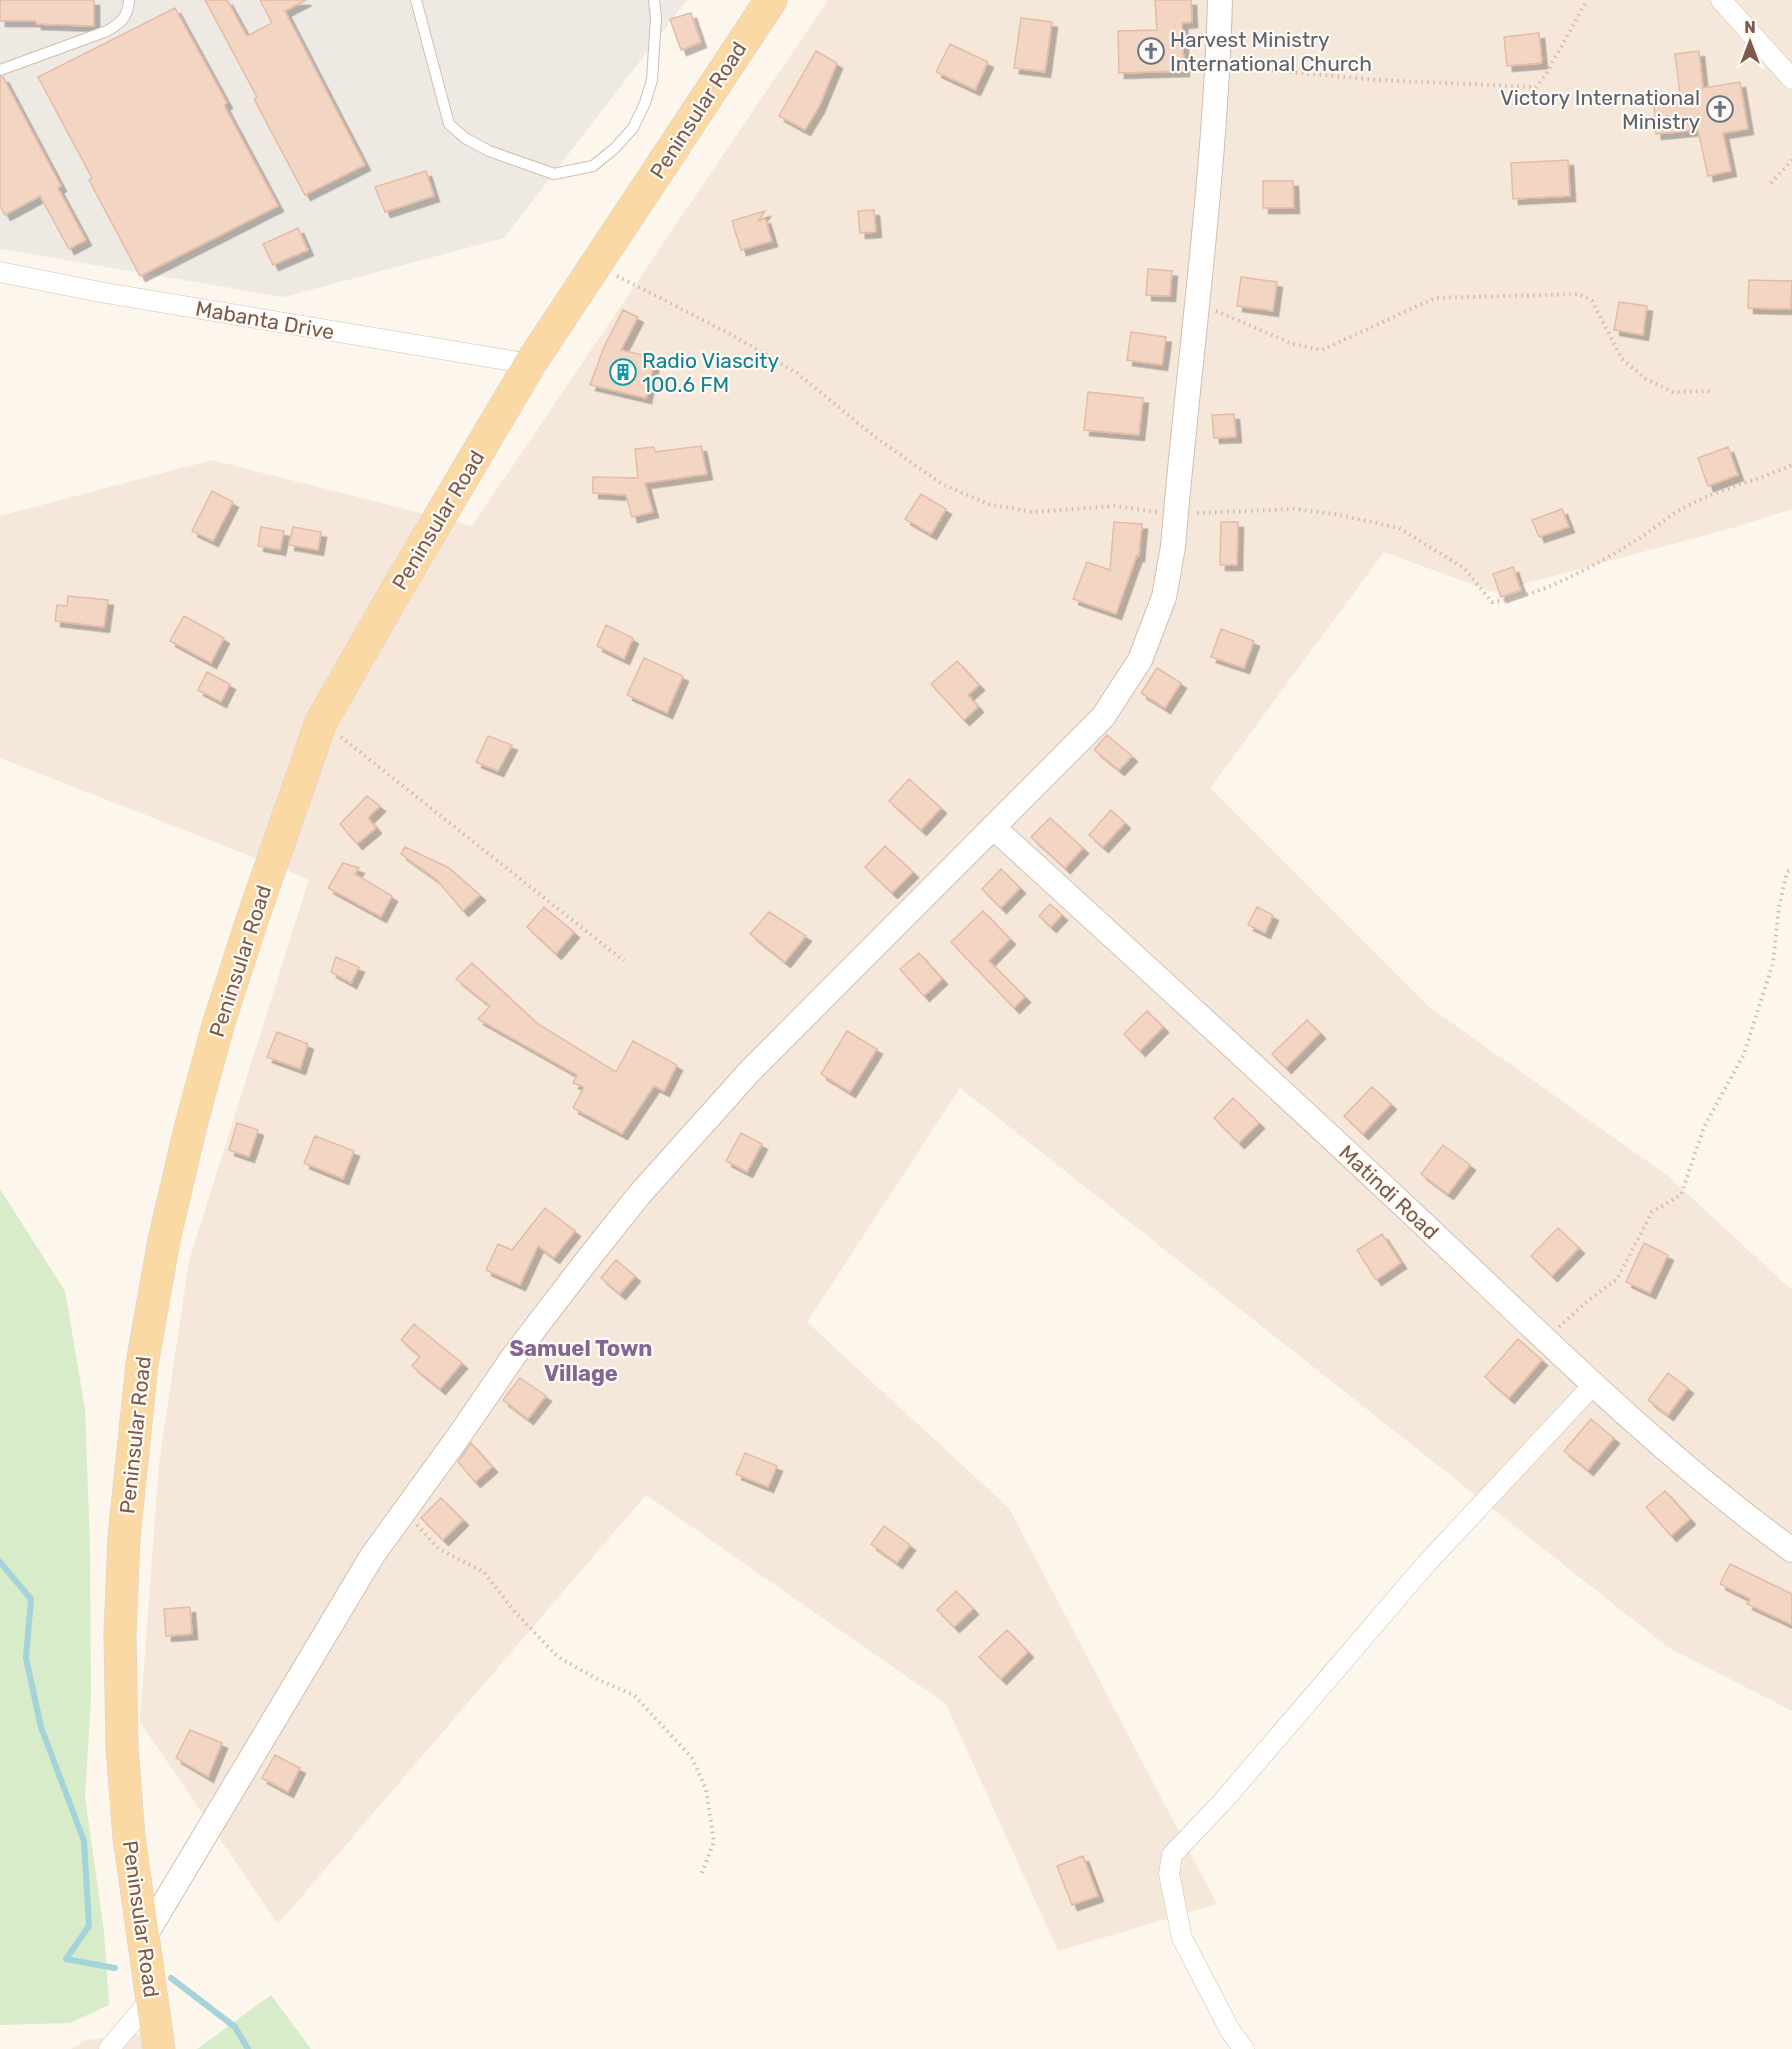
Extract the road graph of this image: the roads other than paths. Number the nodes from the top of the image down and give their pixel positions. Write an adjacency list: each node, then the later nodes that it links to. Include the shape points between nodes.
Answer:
1 (129, 0): 7 (lane, via 121,23 107,31)
2 (416, 0): 3 (lane, via 449,124 489,151 554,174 593,166 633,128 652,80)
3 (654, 0)
4 (771, 0): 10 (main road, Peninsular Road)
5 (1220, 0): 11 (street, via 1218,65 1196,302 1173,547 1164,597 1140,660 1103,717)
6 (1721, 0): 8 (street)
7 (0, 70)
8 (1792, 79)
9 (0, 272): 10 (street, Mabanta Drive)
10 (530, 364): 14 (main road, Peninsular Road, via 321,722 219,1022 191,1125 164,1240 142,1364 124,1537 120,1634 122,1748)
11 (993, 827): 12 (street, Matindi Road); 14 (street, via 750,1071 639,1195 513,1357 372,1556)
12 (1594, 1384): 13 (street, Matindi Road, via 1683,1464); 18 (street, via 1426,1564 1224,1800 1172,1855 1169,1874 1182,1938 1231,2032)
13 (1792, 1550)
14 (143, 1939): 15 (main road, Peninsular Road)
15 (153, 1996): 16 (street); 17 (main road, Peninsular Road)
16 (109, 2049)
17 (159, 2049)
18 (1244, 2049)

